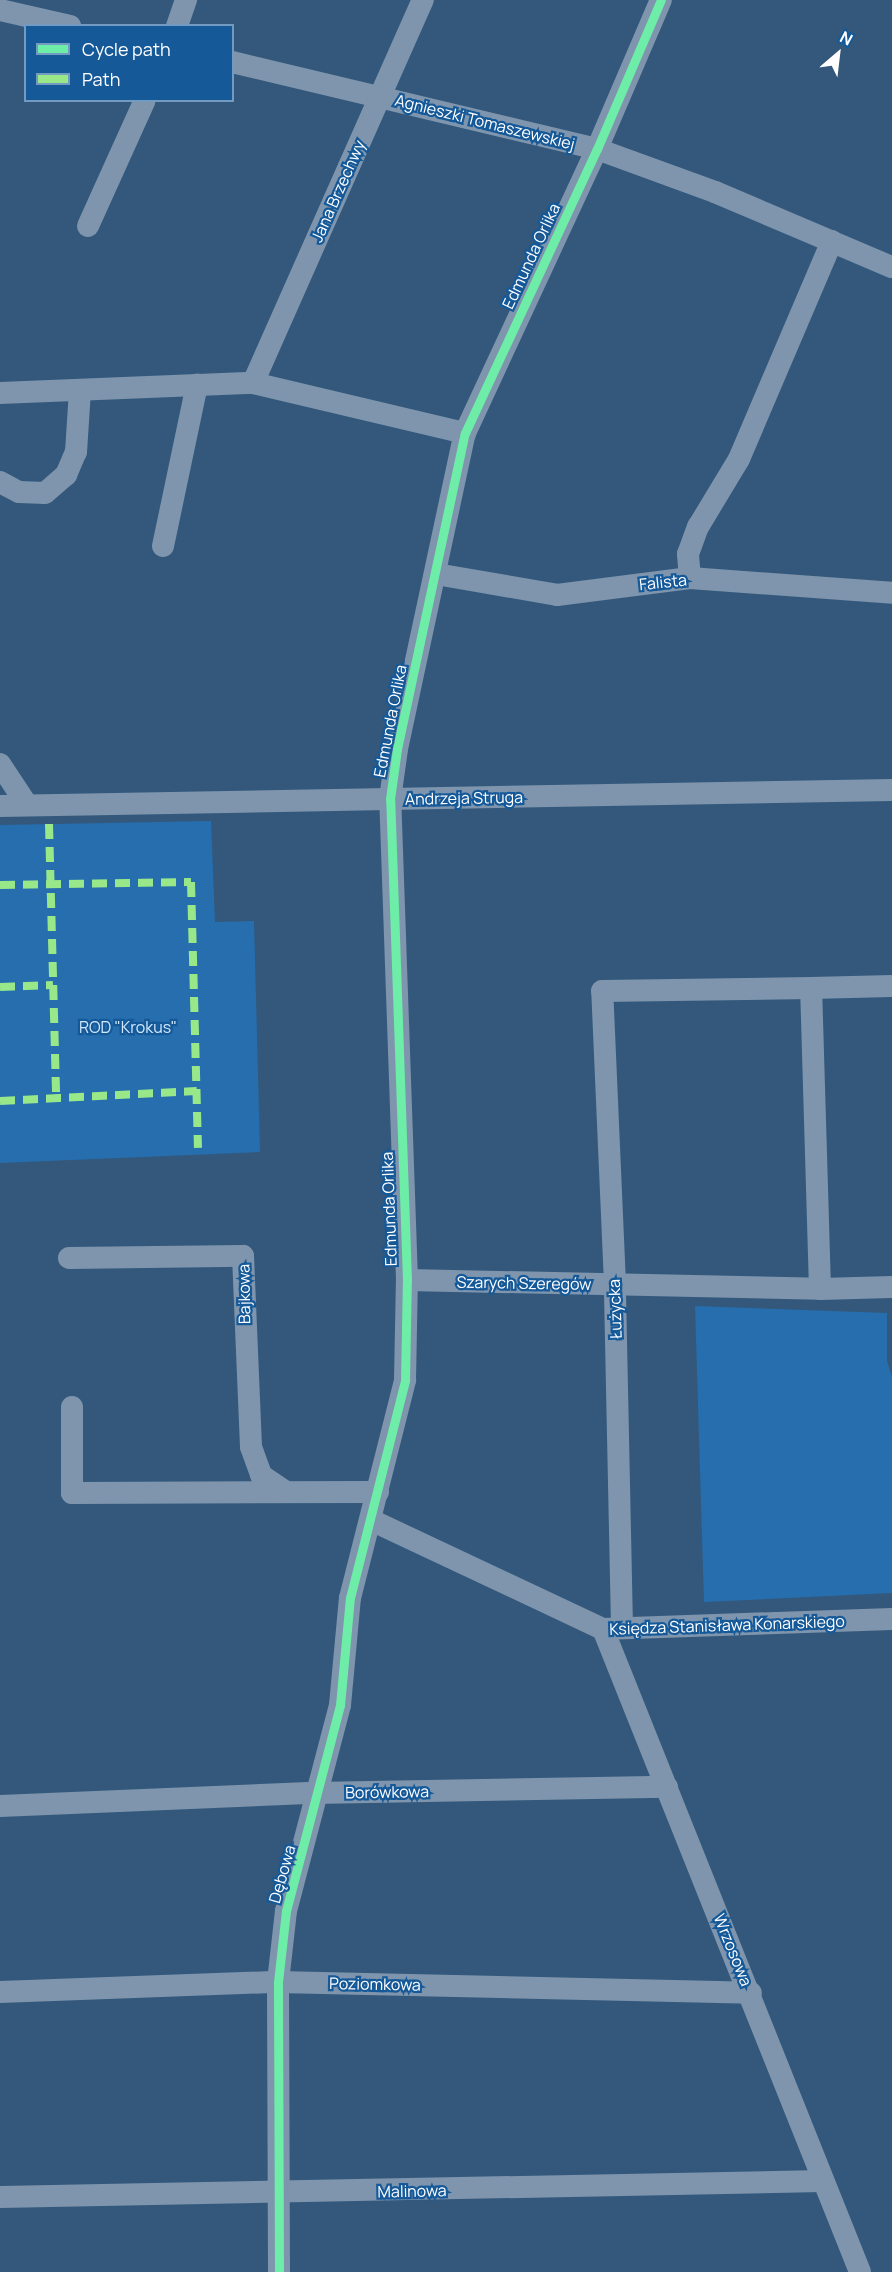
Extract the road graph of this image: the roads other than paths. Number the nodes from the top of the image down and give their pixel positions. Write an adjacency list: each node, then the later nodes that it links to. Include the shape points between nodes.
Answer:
1 (186, 0): 6 (street)
2 (423, 0): 8 (street, Jana Brzechwy)
3 (661, 0): 10 (street, Edmunda Orlika)
4 (0, 10): 5 (street)
5 (61, 24)
6 (178, 24)
7 (234, 62): 8 (street, Agnieszki Tomaszewskiej)
8 (380, 96): 10 (street, Agnieszki Tomaszewskiej); 14 (street, Jana Brzechwy)
9 (144, 102): 11 (street)
10 (597, 149): 12 (street, Agnieszki Tomaszewskiej); 18 (street, Edmunda Orlika)
11 (88, 226)
12 (832, 241): 13 (street, Agnieszki Tomaszewskiej); 22 (street, via 739,459 698,527 688,554)
13 (892, 267)
14 (253, 383): 15 (street); 18 (street)
15 (197, 385): 16 (street); 20 (street)
16 (80, 390): 17 (street); 19 (street, via 76,452 66,476 45,493 19,492)
17 (0, 393)
18 (465, 433): 21 (street, Edmunda Orlika)
19 (0, 482)
20 (163, 546)
21 (436, 574): 22 (street, Falista, via 557,595); 26 (street, Edmunda Orlika, via 397,749)
22 (690, 578): 23 (street, Falista)
23 (892, 593)
24 (0, 764): 27 (street)
25 (892, 790): 26 (street, Andrzeja Struga)
26 (390, 799): 27 (street, Andrzeja Struga); 32 (street, Edmunda Orlika)
27 (27, 805): 28 (street, Andrzeja Struga)
28 (0, 806)
29 (892, 986): 30 (street)
30 (811, 988): 33 (street, Łużycka, via 602,991); 35 (street)
31 (69, 1258): 37 (street, Bajkowa, via 243,1256 251,1447 261,1475)
32 (406, 1280): 33 (street, Szarych Szeregów); 38 (street, Edmunda Orlika, via 405,1380)
33 (615, 1284): 35 (street, Szarych Szeregów); 41 (street, Łużycka)
34 (892, 1287): 35 (street, Szarych Szeregów)
35 (820, 1289)
36 (72, 1407): 37 (street, via 72,1493)
37 (286, 1492): 38 (street)
38 (378, 1492): 39 (street, Dębowa)
39 (371, 1520): 41 (street, Księdza Stanisława Konarskiego); 43 (street, Dębowa, via 350,1598 340,1705)
40 (892, 1619): 41 (street, Księdza Stanisława Konarskiego)
41 (612, 1628): 42 (street, Wrzosowa)
42 (667, 1787): 43 (street, Borówkowa); 47 (street, Wrzosowa)
43 (314, 1793): 44 (street, Borówkowa); 45 (street, Dębowa, via 307,1840 286,1911)
44 (0, 1806)
45 (278, 1982): 46 (street, Poziomkowa); 47 (street, Poziomkowa); 49 (street, Dębowa)
46 (0, 1992)
47 (751, 1993): 48 (street, Wrzosowa)
48 (823, 2181): 49 (street, Malinowa); 52 (street, Wrzosowa)
49 (276, 2194): 50 (street, Malinowa); 51 (street, Dębowa)
50 (0, 2197)
51 (279, 2272)
52 (860, 2272)

